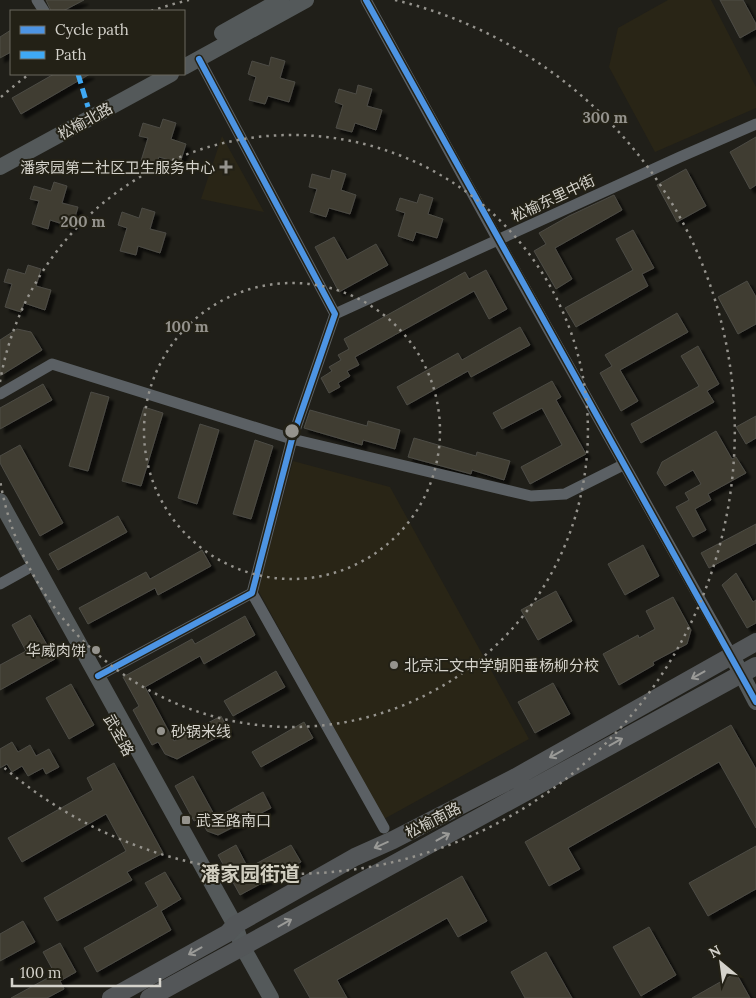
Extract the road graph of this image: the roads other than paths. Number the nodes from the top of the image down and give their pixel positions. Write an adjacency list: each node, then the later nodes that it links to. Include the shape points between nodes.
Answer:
1 (282, 0): 4 (street)
2 (306, 0): 4 (street)
3 (366, 0): 10 (street)
4 (191, 56): 11 (street)
5 (147, 75): 8 (street, 松榆北路)
6 (169, 75): 9 (street, 松榆北路)
7 (756, 124): 10 (street, 松榆东里中街)
8 (0, 156)
9 (0, 168)
10 (498, 240): 11 (street, 松榆东里中街); 14 (street)
11 (336, 314): 13 (street)
12 (0, 394): 13 (street, via 52,364)
13 (292, 439): 14 (street, via 531,496 565,494); 19 (street)
14 (624, 465): 21 (street)
15 (0, 501): 24 (street, 武圣路)
16 (0, 520): 17 (street, 武圣路)
17 (27, 569): 18 (street); 27 (street, 武圣路)
18 (0, 584)
19 (252, 593): 24 (street); 26 (street)
20 (756, 642): 21 (main road, 松榆南路)
21 (732, 656): 23 (street); 27 (main road, 松榆南路, one-way to 27, via 516,776 355,857)
22 (756, 666): 23 (main road, 松榆南路)
23 (741, 675): 25 (street); 28 (main road, 松榆南路, one-way to 23)
24 (98, 676): 27 (street, 武圣路)
25 (756, 702)
26 (384, 828)
27 (232, 929): 28 (street); 29 (main road, 松榆南路, one-way to 29)
28 (242, 946): 30 (main road, 松榆南路); 31 (street)
29 (111, 998)
30 (149, 998)
31 (271, 998)

